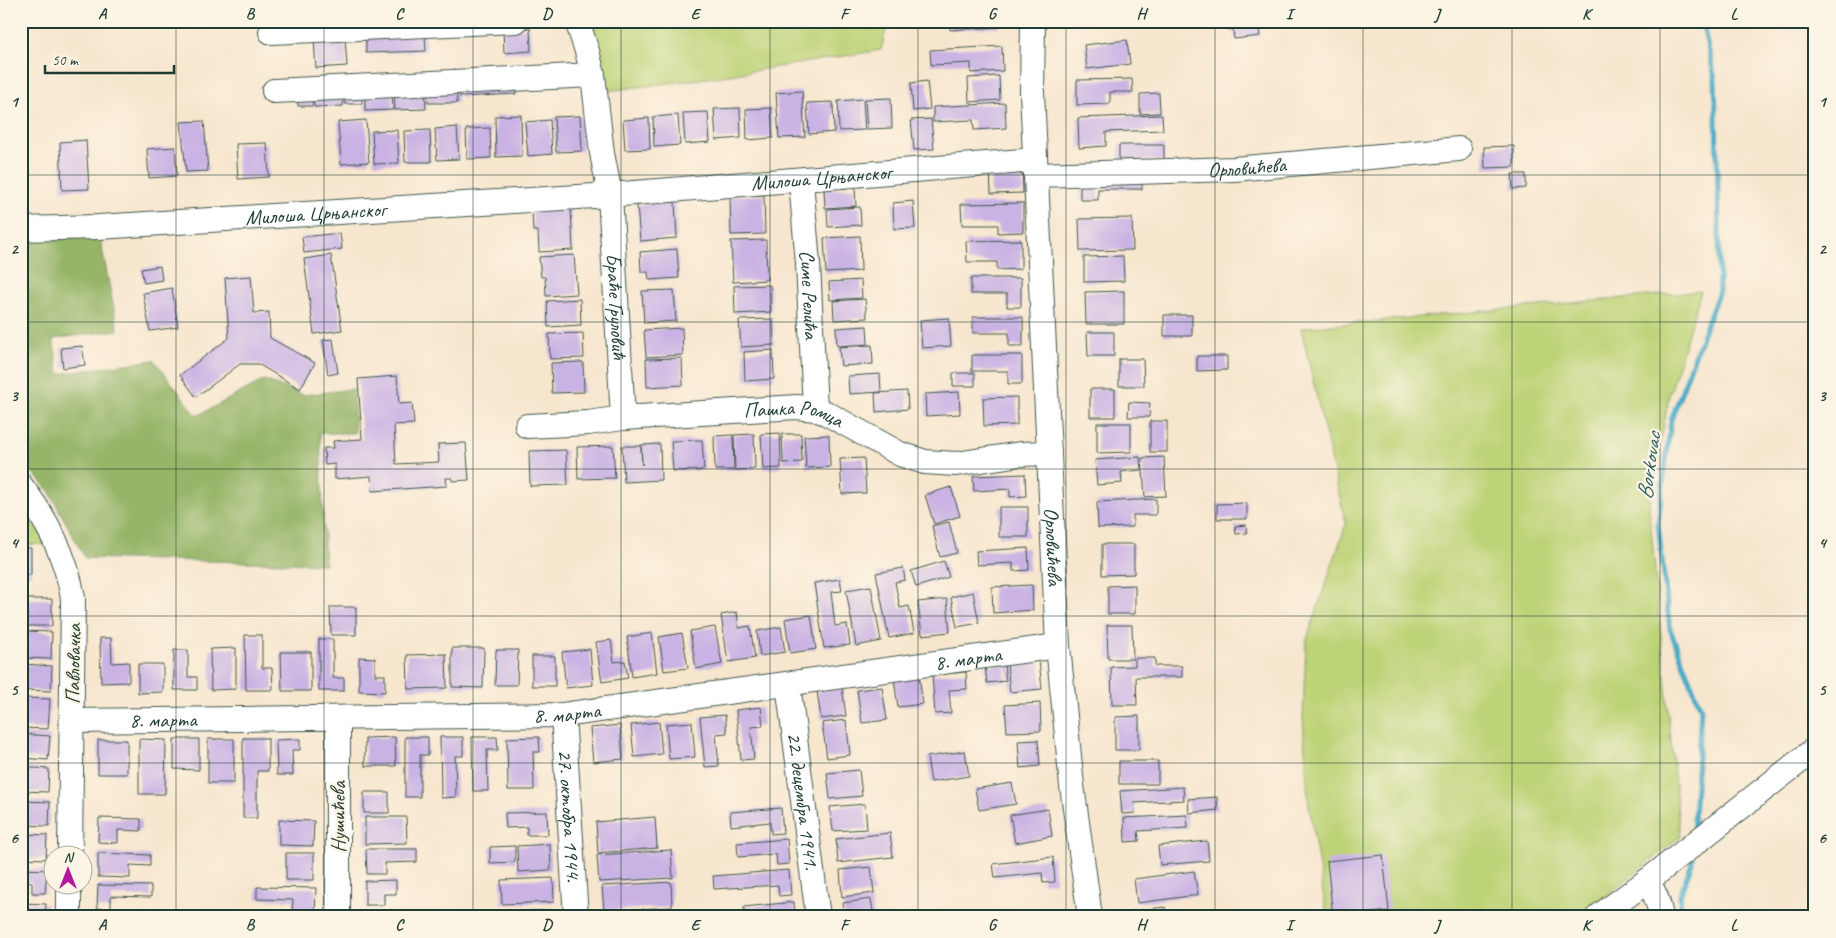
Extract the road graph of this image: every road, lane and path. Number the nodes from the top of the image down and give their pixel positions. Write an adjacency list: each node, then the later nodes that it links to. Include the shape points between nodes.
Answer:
1 (516, 21): 5 (street)
2 (565, 21): 3 (street)
3 (578, 21): 6 (street)
4 (1033, 21): 9 (street, Орловићева)
5 (271, 32)
6 (593, 75): 7 (street); 11 (street)
7 (274, 91)
8 (1459, 149): 9 (street, Орловићева, via 1234,169)
9 (1035, 168): 10 (street, Милоша Црњанског); 16 (street, Орловићева)
10 (801, 181): 11 (street, Милоша Црњанског); 13 (street, Симе Релића)
11 (610, 195): 12 (street, Милоша Црњанског); 14 (street, Браће Груловић)
12 (21, 229)
13 (815, 409): 14 (street, Пашка Ромца, via 797,407); 16 (street, Пашка Ромца, via 900,454 925,462 956,464)
14 (623, 418): 15 (street, Пашка Ромца)
15 (527, 426)
16 (1049, 453): 18 (street, Орловићева)
17 (21, 486): 22 (street, Павловачка, via 52,532 71,586 74,618)
18 (1058, 646): 19 (street, 8. марта); 31 (street, Орловићева)
19 (788, 684): 20 (street, 8. марта); 30 (street, 22. децембра 1941.)
20 (562, 716): 21 (street, 8. марта); 29 (street, 27. октобра 1944.)
21 (338, 718): 22 (street, 8. марта); 28 (street, Нушићева)
22 (72, 721): 24 (street, Павловачка)
23 (1815, 749): 25 (street)
24 (70, 846)
25 (1647, 881): 32 (street); 33 (street, via 1655,892)
26 (69, 896): 27 (street)
27 (69, 917)
28 (338, 917)
29 (576, 917)
30 (818, 917)
31 (1090, 917)
32 (1598, 917)
33 (1661, 917)

